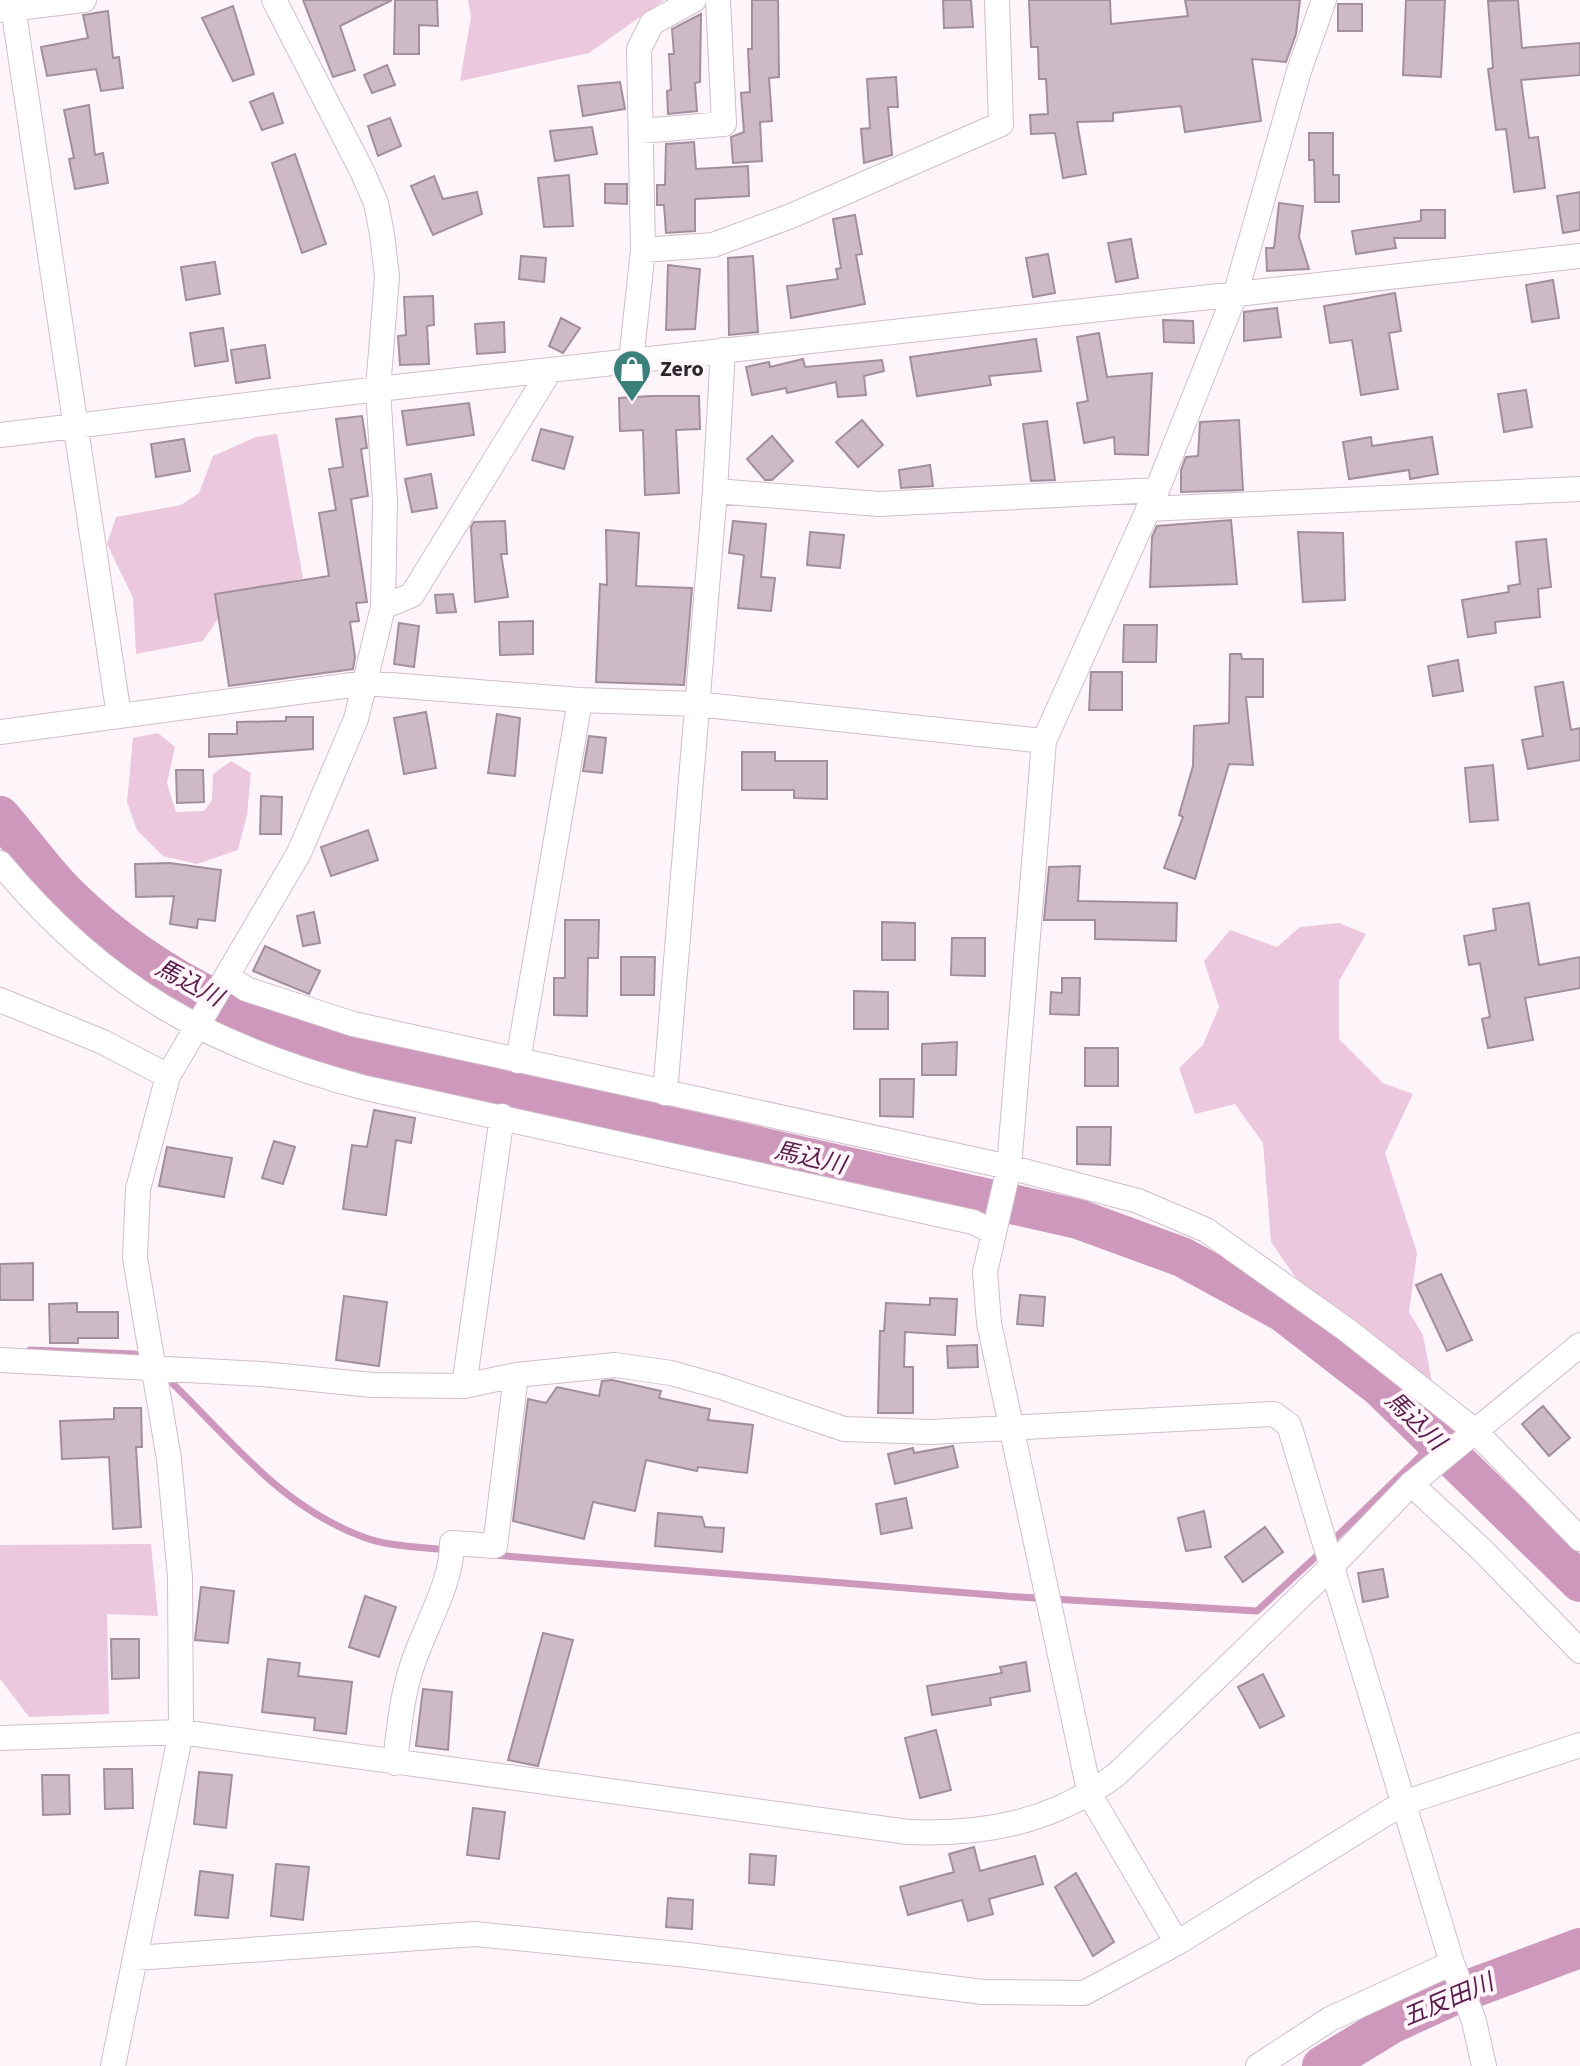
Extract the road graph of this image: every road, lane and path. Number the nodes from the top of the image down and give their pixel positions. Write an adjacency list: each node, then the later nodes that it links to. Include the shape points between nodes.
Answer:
1 (84, 0): 7 (street)
2 (274, 0): 15 (street, via 376,203 387,277)
3 (694, 0): 8 (street, via 652,23 639,49)
4 (718, 0): 8 (street, via 724,124)
5 (997, 0): 9 (street, via 1001,124 713,245)
6 (1324, 0): 11 (street)
7 (8, 6): 16 (street)
8 (641, 131): 9 (street)
9 (643, 250): 13 (street)
10 (1580, 256): 11 (street)
11 (1236, 292): 12 (street); 20 (street)
12 (723, 350): 13 (street); 19 (street)
13 (631, 361): 14 (street)
14 (549, 372): 15 (street); 21 (street, via 412,595)
15 (378, 389): 16 (street); 21 (street)
16 (73, 427): 17 (street); 25 (street)
17 (0, 435)
18 (1580, 489): 20 (street)
19 (715, 491): 20 (street, via 879,504); 24 (street)
20 (1152, 500): 27 (street)
21 (383, 607): 22 (street)
22 (366, 683): 23 (street); 25 (street); 29 (street, via 299,853)
23 (580, 700): 24 (street); 32 (street)
24 (696, 704): 27 (street); 34 (street)
25 (119, 716): 26 (street)
26 (0, 732)
27 (1044, 741): 36 (street)
28 (0, 863): 31 (street, via 35,905 106,968)
29 (227, 976): 31 (street); 32 (street, via 246,989 353,1024)
30 (0, 1000): 33 (street, via 103,1042)
31 (198, 1024): 33 (street); 35 (street, via 307,1072)
32 (518, 1061): 34 (street)
33 (168, 1076): 40 (street, via 138,1189 135,1258)
34 (665, 1093): 36 (street)
35 (502, 1116): 37 (street); 42 (street)
36 (1009, 1167): 37 (street); 44 (street, via 1138,1201 1206,1230 1336,1322)
37 (994, 1229): 43 (street, via 985,1272 989,1323)
38 (1580, 1345): 44 (street)
39 (0, 1360): 40 (street)
40 (152, 1367): 42 (street, via 372,1385); 49 (street, via 169,1459 180,1577)
41 (516, 1375): 42 (street); 43 (street, via 615,1365 696,1380 844,1429 931,1432); 52 (street, via 495,1546 452,1553 401,1706)
42 (464, 1386)
43 (1011, 1427): 47 (street, via 1274,1414 1289,1425); 53 (street)
44 (1471, 1435): 45 (street); 46 (street)
45 (1411, 1484): 47 (street); 48 (street)
46 (1580, 1539)
47 (1331, 1561): 53 (street); 54 (street)
48 (1580, 1651)
49 (181, 1732): 50 (street); 52 (street); 56 (street)
50 (0, 1738)
51 (1580, 1745): 54 (street)
52 (395, 1763): 53 (street, via 908,1832 956,1834 1008,1827)
53 (1090, 1795): 55 (street)
54 (1403, 1803): 55 (street); 57 (street)
55 (1177, 1943): 56 (street, via 1084,1993 1046,1994 983,1992 475,1934)
56 (135, 1958): 58 (street)
57 (1452, 1963): 59 (street, via 1330,2019); 60 (street)
58 (113, 2066)
59 (1258, 2066)
60 (1484, 2066)

